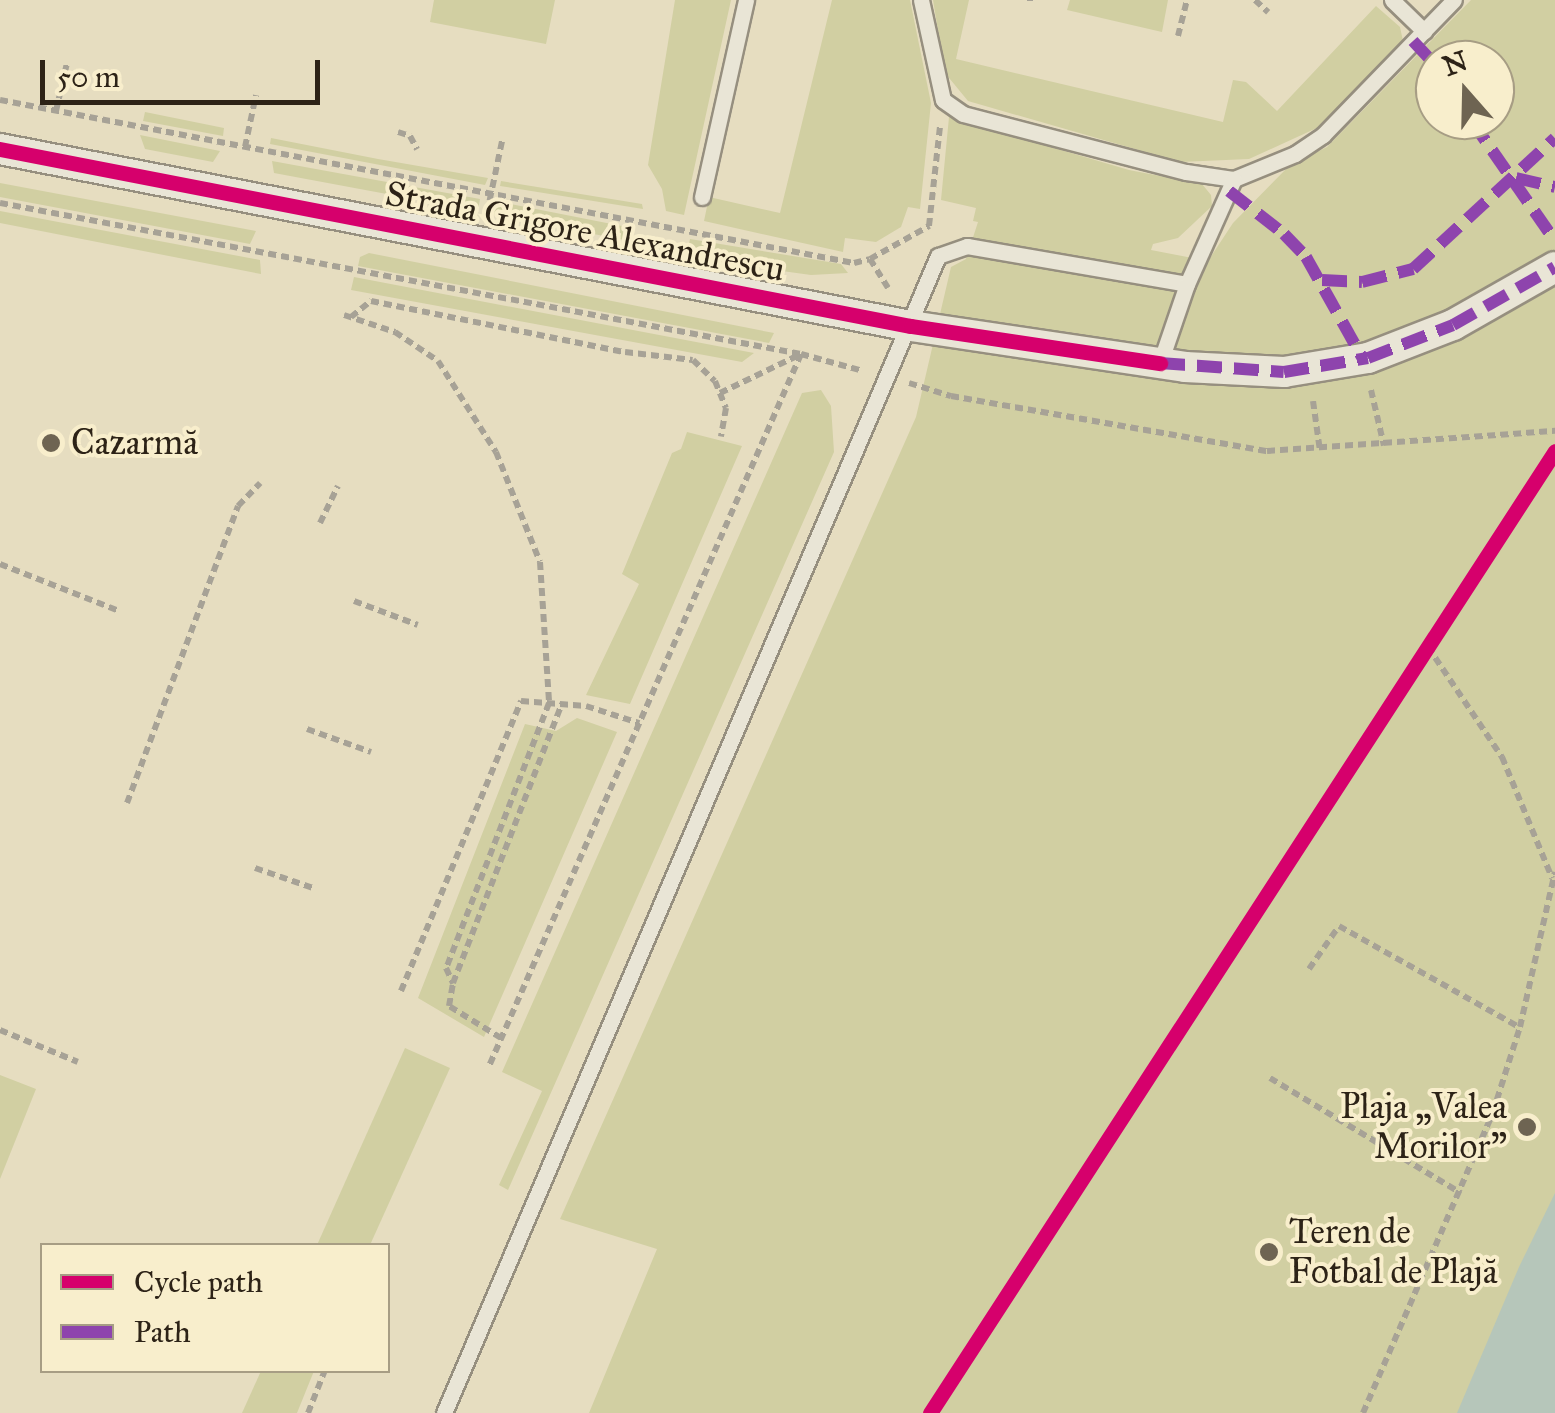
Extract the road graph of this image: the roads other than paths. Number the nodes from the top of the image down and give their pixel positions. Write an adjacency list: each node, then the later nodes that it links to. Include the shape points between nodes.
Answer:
1 (746, 0): 8 (lane)
2 (920, 0): 7 (lane, via 943,100 963,114)
3 (1392, 0): 5 (lane)
4 (1454, 0): 5 (lane)
5 (1424, 31): 7 (lane, via 1323,134)
6 (0, 149): 11 (street, Strada Grigore Alexandrescu)
7 (1234, 180): 10 (lane)
8 (702, 196)
9 (1555, 267): 12 (street, Strada Grigore Alexandrescu, via 1453,325 1364,360 1309,370)
10 (1187, 284): 11 (lane, via 956,246 932,265); 12 (lane)
11 (911, 326): 12 (street, Strada Grigore Alexandrescu); 13 (lane)
12 (1160, 363)
13 (444, 1413)

